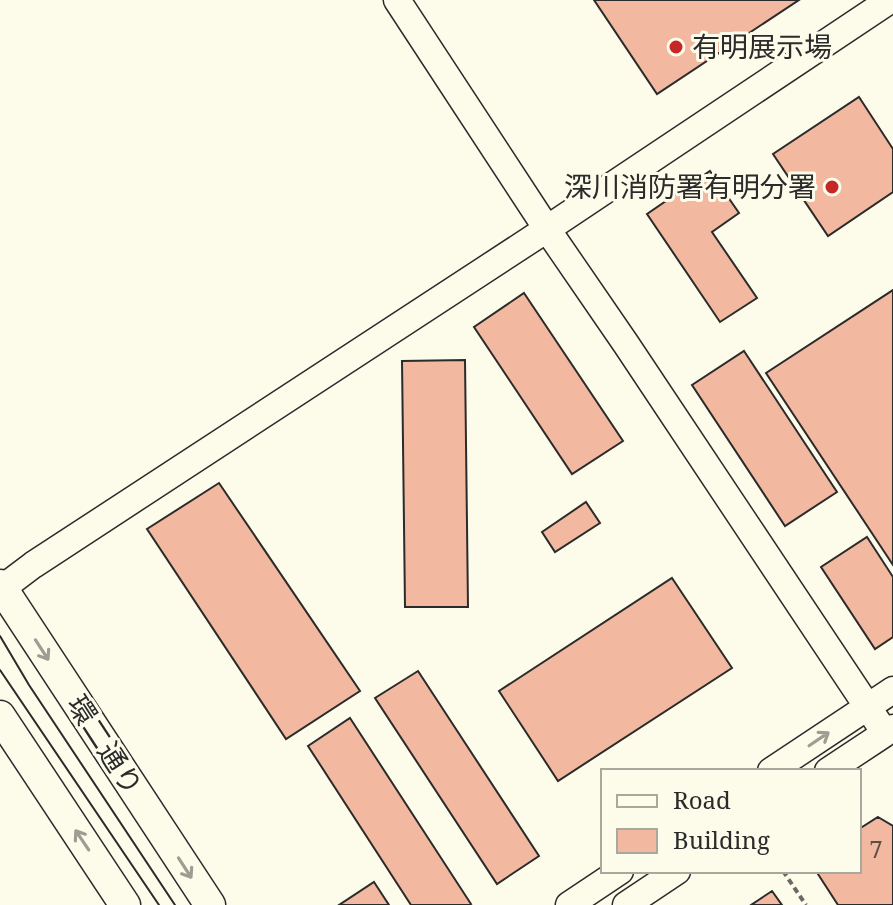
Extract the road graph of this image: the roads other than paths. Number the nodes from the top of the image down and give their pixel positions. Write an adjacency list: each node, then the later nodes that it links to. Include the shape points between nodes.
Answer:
1 (397, 0): 3 (street)
2 (890, 0): 3 (street)
3 (547, 229): 4 (street); 6 (street)
4 (1, 588): 14 (main road, 環二通り, one-way to 14)
5 (893, 690): 6 (street)
6 (868, 706): 8 (street); 9 (street, one-way to 6)
7 (0, 716): 13 (main road, one-way to 7)
8 (889, 731): 10 (street)
9 (774, 769)
10 (831, 769)
11 (617, 873): 15 (street)
12 (674, 873): 16 (street)
13 (125, 905)
14 (210, 905)
15 (569, 905)
16 (626, 905)

